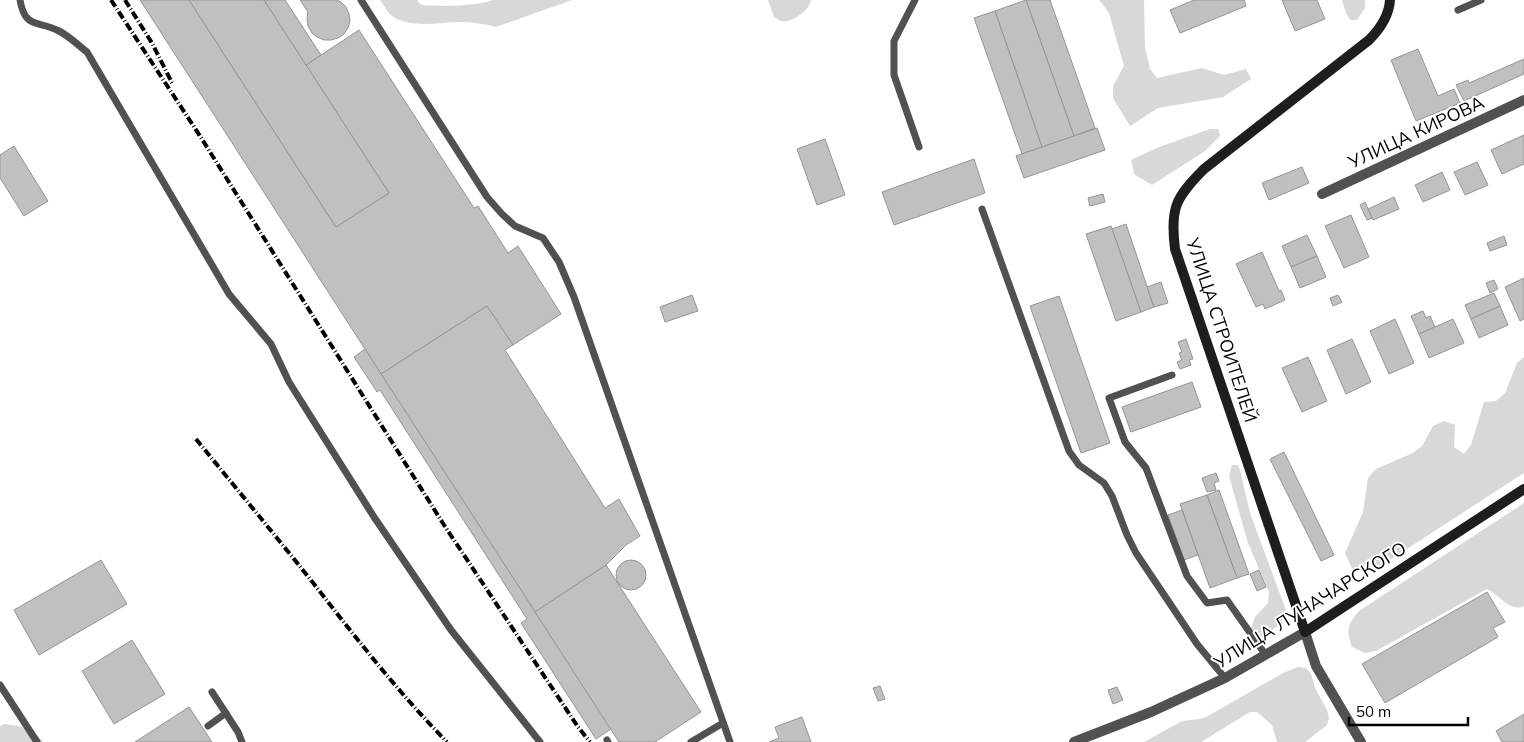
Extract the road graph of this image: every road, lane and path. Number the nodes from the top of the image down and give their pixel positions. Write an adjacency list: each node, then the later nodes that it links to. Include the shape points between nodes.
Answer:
1 (20, 0): 23 (lane, via 23,14 30,22 60,31 87,52 229,294 270,344 289,382 374,517 451,630)
2 (361, 0): 19 (lane, via 487,197 515,226 543,238 559,262)
3 (915, 0): 8 (lane, via 894,41 894,75)
4 (1390, 0): 13 (main road, УЛИЦА СТРОИТЕЛЕЙ, via 1385,18 1370,40 1204,169 1181,195 1173,216 1176,250)
5 (1481, 0): 6 (lane)
6 (1458, 10)
7 (1524, 100): 9 (street, УЛИЦА КИРОВА)
8 (919, 147)
9 (1322, 194)
10 (982, 209): 15 (lane, via 1069,451 1079,465 1104,483 1136,553 1197,644)
11 (1172, 375): 14 (lane, via 1109,398 1125,442 1146,468 1186,576 1207,603 1227,600)
12 (1524, 489): 13 (main road, УЛИЦА ЛУНАЧАРСКОГО)
13 (1305, 632): 14 (street, УЛИЦА ЛУНАЧАРСКОГО); 27 (street, УЛИЦА СТРОИТЕЛЕЙ, via 1316,666)
14 (1265, 654): 15 (street, УЛИЦА ЛУНАЧАРСКОГО)
15 (1224, 678): 26 (street, УЛИЦА ЛУНАЧАРСКОГО)
16 (0, 685): 21 (lane)
17 (212, 692): 18 (lane)
18 (226, 713): 20 (lane); 22 (lane)
19 (723, 723): 24 (lane); 25 (lane)
20 (208, 726)
21 (38, 742)
22 (242, 742)
23 (540, 742)
24 (692, 742)
25 (730, 742)
26 (1074, 742)
27 (1361, 742)

